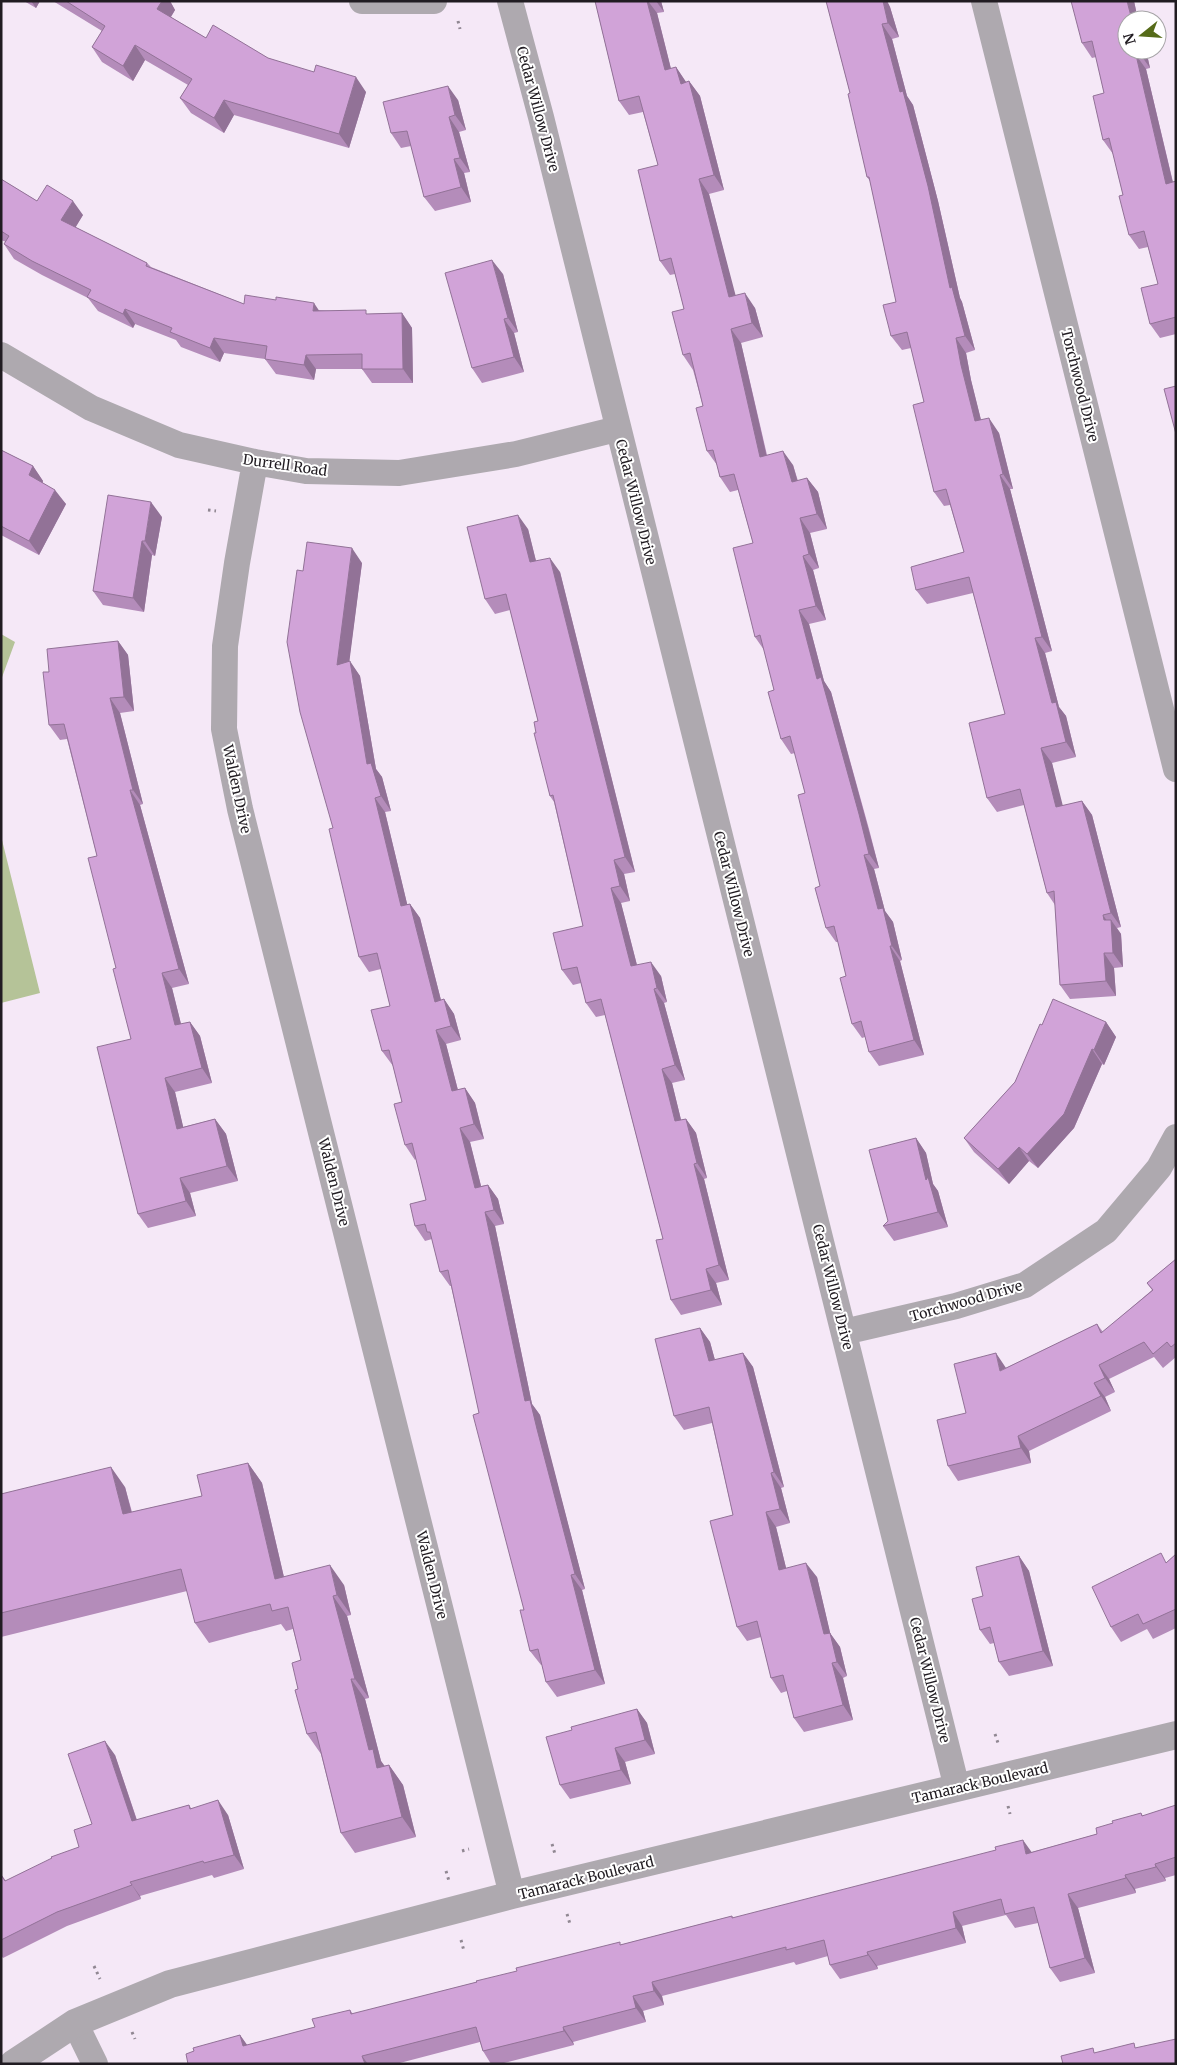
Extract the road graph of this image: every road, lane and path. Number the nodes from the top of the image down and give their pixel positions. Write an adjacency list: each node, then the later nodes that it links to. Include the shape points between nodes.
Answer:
1 (362, 1): 2 (street)
2 (434, 1)
3 (510, 1): 6 (street, Cedar Willow Drive, via 542,117)
4 (984, 1): 8 (street, Torchwood Drive)
5 (1, 355): 7 (street, Durrell Road, via 91,408 179,445)
6 (618, 429): 7 (street, Durrell Road, via 516,454 398,473 306,471); 10 (street, Cedar Willow Drive)
7 (255, 462): 15 (street, Walden Drive, via 225,646 224,729 240,809)
8 (1176, 770)
9 (1176, 1137): 10 (street, Torchwood Drive, via 1159,1168 1106,1231 1025,1285 956,1306)
10 (844, 1332): 14 (street, Cedar Willow Drive)
11 (996, 1734): 13 (path)
12 (1176, 1735): 14 (street, Tamarack Boulevard)
13 (1000, 1749)
14 (957, 1788): 15 (street, Tamarack Boulevard)
15 (512, 1896): 18 (street, Tamarack Boulevard, via 170,1984)
16 (94, 1966): 17 (path)
17 (101, 1982)
18 (75, 2023): 19 (street, Tamarack Boulevard); 20 (street)
19 (13, 2064)
20 (96, 2064)

